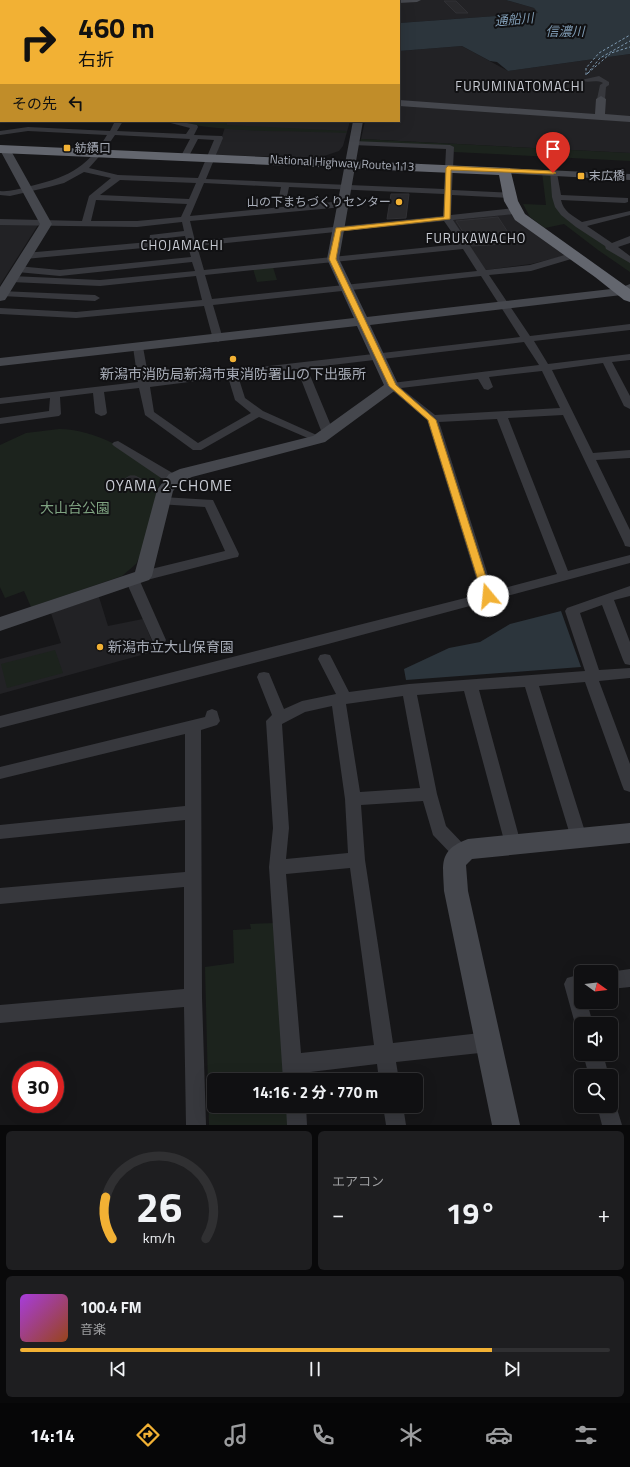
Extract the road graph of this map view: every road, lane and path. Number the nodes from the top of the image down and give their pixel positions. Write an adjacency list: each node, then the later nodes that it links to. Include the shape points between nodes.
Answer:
1 (417, 0): 2 (street)
2 (400, 1)
3 (596, 91): 3 (street, via 585,78 599,78 606,82 606,85); 5 (street)
4 (400, 103): 5 (street)
5 (600, 117): 6 (street)
6 (630, 119)
7 (118, 122): 12 (street)
8 (171, 122): 13 (street, via 194,127)
9 (358, 122): 14 (street)
10 (30, 125): 11 (street); 12 (street)
11 (0, 133)
12 (112, 133): 13 (street); 16 (street)
13 (192, 136): 17 (street); 18 (street, via 219,138)
14 (353, 143): 19 (street); 20 (street, via 450,147)
15 (2, 145): 16 (highway, National Highway Route 113); 29 (street)
16 (101, 152): 17 (highway, National Highway Route 113); 21 (street)
17 (185, 156): 18 (highway, National Highway Route 113)
18 (211, 157): 19 (highway, National Highway Route 113); 26 (street)
19 (350, 164): 20 (highway, National Highway Route 113); 28 (street)
20 (448, 168): 22 (highway, National Highway Route 113); 30 (street)
21 (85, 170): 24 (street); 29 (street, via 53,185)
22 (505, 171): 23 (street); 32 (highway)
23 (553, 173): 25 (street); 35 (street)
24 (118, 177): 26 (street); 33 (street)
25 (630, 177)
26 (201, 180): 27 (street); 37 (street)
27 (286, 184): 28 (street); 34 (street)
28 (347, 187): 30 (street); 38 (street)
29 (27, 189): 31 (street); 44 (street)
30 (448, 192): 32 (street); 41 (street)
31 (1, 194)
32 (510, 195): 39 (highway)
33 (93, 197): 37 (street); 45 (street)
34 (283, 197)
35 (556, 198): 36 (street); 46 (street, via 564,213)
36 (628, 199): 40 (street)
37 (192, 202): 42 (street)
38 (343, 204): 42 (street); 47 (street)
39 (515, 211): 41 (street); 53 (highway)
40 (629, 214): 46 (street)
41 (447, 218): 47 (street); 51 (street)
42 (185, 219): 45 (street, via 138,224); 48 (street)
43 (0, 222): 44 (street)
44 (45, 224): 45 (street); 54 (street)
45 (86, 224)
46 (579, 225): 52 (street)
47 (338, 230): 50 (street); 56 (street)
48 (188, 233): 50 (street); 54 (street, via 153,237 154,244)
49 (630, 239): 52 (street)
50 (191, 244): 55 (street)
51 (464, 246): 56 (street); 60 (street)
52 (609, 247): 57 (street)
53 (575, 255): 60 (street, via 532,268); 64 (highway)
54 (25, 256): 61 (street)
55 (196, 259): 58 (street); 59 (street)
56 (333, 259): 59 (street); 63 (street)
57 (630, 260)
58 (129, 266): 61 (street, via 60,273); 62 (street)
59 (199, 273): 62 (street); 67 (street)
60 (483, 273): 63 (street); 68 (street)
61 (14, 274): 62 (street, via 100,283); 65 (street)
62 (132, 280)
63 (345, 287): 67 (street); 70 (street)
64 (628, 292): 68 (street)
65 (1, 295): 66 (street)
66 (95, 298)
67 (207, 302): 69 (street, via 76,315); 73 (street)
68 (505, 305): 70 (street); 72 (street)
69 (0, 311)
70 (361, 322): 73 (street); 75 (street)
71 (630, 327): 72 (street)
72 (527, 338): 75 (street); 80 (street)
73 (218, 339): 74 (street)
74 (138, 347): 78 (street); 83 (street)
75 (378, 356): 79 (street); 84 (street)
76 (630, 356): 77 (street)
77 (606, 360): 80 (street); 89 (street)
78 (0, 362)
79 (301, 366): 81 (street); 96 (street)
80 (546, 368): 82 (street); 90 (street)
81 (232, 374): 83 (street); 92 (street, via 240,400)
82 (482, 375): 84 (street); 85 (street)
83 (143, 384): 86 (street); 92 (street, via 149,412 197,448)
84 (392, 386): 94 (street); 96 (street)
85 (488, 387)
86 (98, 390): 87 (street); 91 (street)
87 (55, 395): 88 (street); 95 (street, via 55,414)
88 (0, 401)
89 (630, 406)
90 (567, 411): 93 (street); 99 (street)
91 (101, 413)
92 (259, 413): 96 (street)
93 (501, 415): 94 (street); 104 (street)
94 (432, 420): 107 (street)
95 (0, 421)
96 (322, 436): 100 (street)
97 (118, 444): 100 (street, via 165,475)
98 (630, 454): 99 (street)
99 (590, 457): 102 (street)
100 (175, 478): 101 (street, via 165,490)
101 (162, 501): 105 (street); 105 (street, via 209,502 233,554)
102 (630, 543)
103 (630, 559): 104 (street)
104 (564, 576): 107 (street)
105 (138, 577): 109 (street); 110 (street)
106 (630, 591): 108 (street)
107 (488, 596): 122 (street)
108 (606, 598): 112 (street); 114 (street, via 572,611)
109 (0, 624)
110 (158, 640)
111 (325, 659): 119 (street)
112 (630, 660)
113 (630, 673): 114 (street)
114 (592, 676): 116 (street); 125 (street)
115 (264, 677): 121 (street)
116 (530, 680): 117 (street); 131 (street)
117 (470, 685): 118 (street); 132 (street)
118 (409, 690): 119 (street); 126 (street)
119 (342, 699): 121 (street, via 302,707); 127 (street)
120 (212, 715): 123 (street, via 212,721)
121 (280, 718): 135 (street, via 274,721 281,828)
122 (0, 722)
123 (193, 726): 124 (street); 128 (street)
124 (0, 773)
125 (630, 785)
126 (429, 794): 127 (street); 133 (street, via 439,830)
127 (353, 799): 134 (street)
128 (193, 812): 129 (street); 136 (street)
129 (0, 832)
130 (630, 833): 131 (street)
131 (579, 838): 132 (street)
132 (513, 844): 133 (street, via 468,849)
133 (461, 853): 142 (street, via 454,862 456,891)
134 (357, 860): 135 (street); 143 (street)
135 (277, 867): 144 (street)
136 (194, 879): 137 (street); 140 (street)
137 (0, 896)
138 (630, 978): 139 (street)
139 (618, 979)
140 (193, 997): 141 (street); 150 (street)
141 (0, 1014)
142 (489, 1042): 143 (street); 153 (street)
143 (385, 1052): 144 (street); 145 (street)
144 (293, 1072)
145 (388, 1073)
146 (296, 1113): 151 (street)
147 (394, 1113): 152 (street)
148 (609, 1113): 154 (street)
149 (192, 1125): 150 (street)
150 (196, 1125)
151 (297, 1125)
152 (396, 1125)
153 (506, 1125)
154 (612, 1125)

